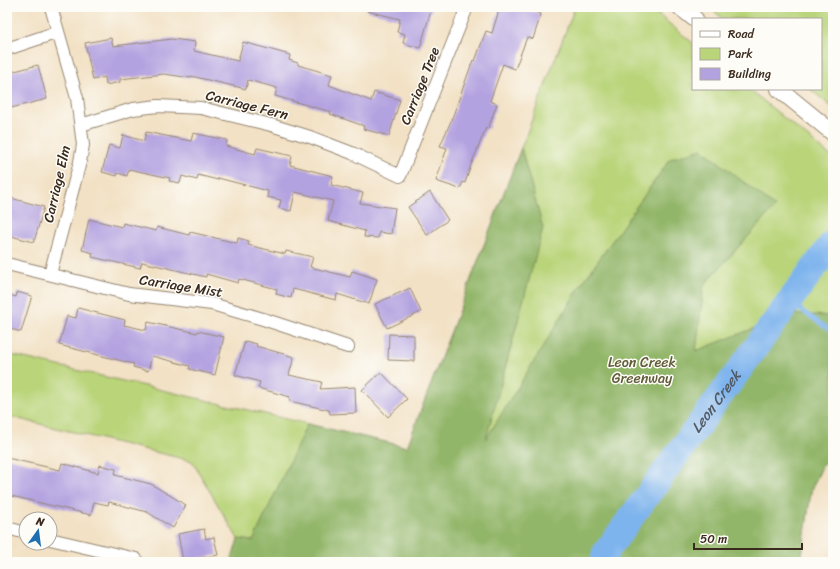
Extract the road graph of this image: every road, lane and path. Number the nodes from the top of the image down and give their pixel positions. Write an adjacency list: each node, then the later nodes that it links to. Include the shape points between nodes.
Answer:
1 (51, 7): 5 (street, Carriage Elm)
2 (467, 7): 10 (street, Carriage Tree)
3 (680, 7): 4 (main road)
4 (694, 18)
5 (58, 32): 6 (street); 8 (street, Carriage Elm, via 77,98)
6 (7, 49)
7 (780, 90): 9 (main road)
8 (81, 125): 10 (street, Carriage Fern, via 133,110 158,106 201,108 310,137 352,153); 12 (street, Carriage Elm, via 83,145 80,162)
9 (833, 133)
10 (400, 176)
11 (7, 264): 12 (street, Carriage Mist)
12 (50, 274): 13 (street, Carriage Mist, via 129,294 212,304)
13 (348, 347)
14 (7, 528): 15 (street)
15 (18, 531)
16 (58, 541): 17 (street)
17 (136, 561)

